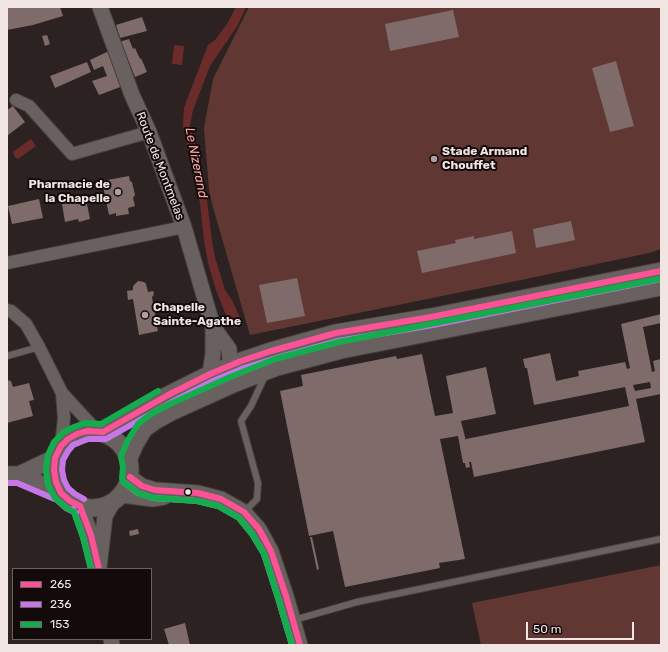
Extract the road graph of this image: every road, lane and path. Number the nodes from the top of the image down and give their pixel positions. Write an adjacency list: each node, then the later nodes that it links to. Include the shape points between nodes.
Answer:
1 (100, 7): 3 (street, Route de Montmelas, via 132,95)
2 (16, 100): 3 (street, via 29,106 72,154)
3 (149, 132): 4 (street, Route de Montmelas)
4 (184, 227): 5 (street); 9 (street, Route de Montmelas)
5 (7, 263)
6 (661, 271): 12 (main road, via 431,317 336,333)
7 (661, 287): 13 (main road, via 341,350)
8 (7, 310): 10 (street, via 26,324)
9 (213, 327): 12 (street, Route de Montmelas, via 229,350); 14 (street, Route de Montmelas)
10 (39, 347): 11 (lane); 16 (street)
11 (8, 355)
12 (244, 360): 14 (main road); 15 (street, Route de Montmelas)
13 (260, 373): 15 (main road); 26 (lane, via 251,406 240,421 258,483 257,499)
14 (210, 374): 17 (main road)
15 (232, 384): 19 (main road, via 155,421 144,429)
16 (62, 393): 17 (street); 18 (street, via 64,418)
17 (100, 432): 18 (main road, via 87,431 77,434 68,439); 19 (main road, via 112,436 119,442)
18 (58, 452): 20 (main road); 22 (main road, via 54,470)
19 (129, 458): 21 (main road)
20 (13, 475): 22 (main road)
21 (130, 476): 23 (street, via 142,486 155,490); 24 (main road, via 127,486)
22 (61, 493): 25 (main road)
23 (189, 493): 24 (street, via 153,499); 26 (street, via 221,499)
24 (117, 499): 25 (main road, via 103,507); 28 (street, via 105,516)
25 (80, 506): 29 (street, via 91,535)
26 (244, 512): 30 (street, via 259,529 271,551)
27 (661, 539): 30 (lane, via 357,602)
28 (99, 568)
29 (99, 568)
30 (293, 621): 31 (street)
31 (300, 645)

